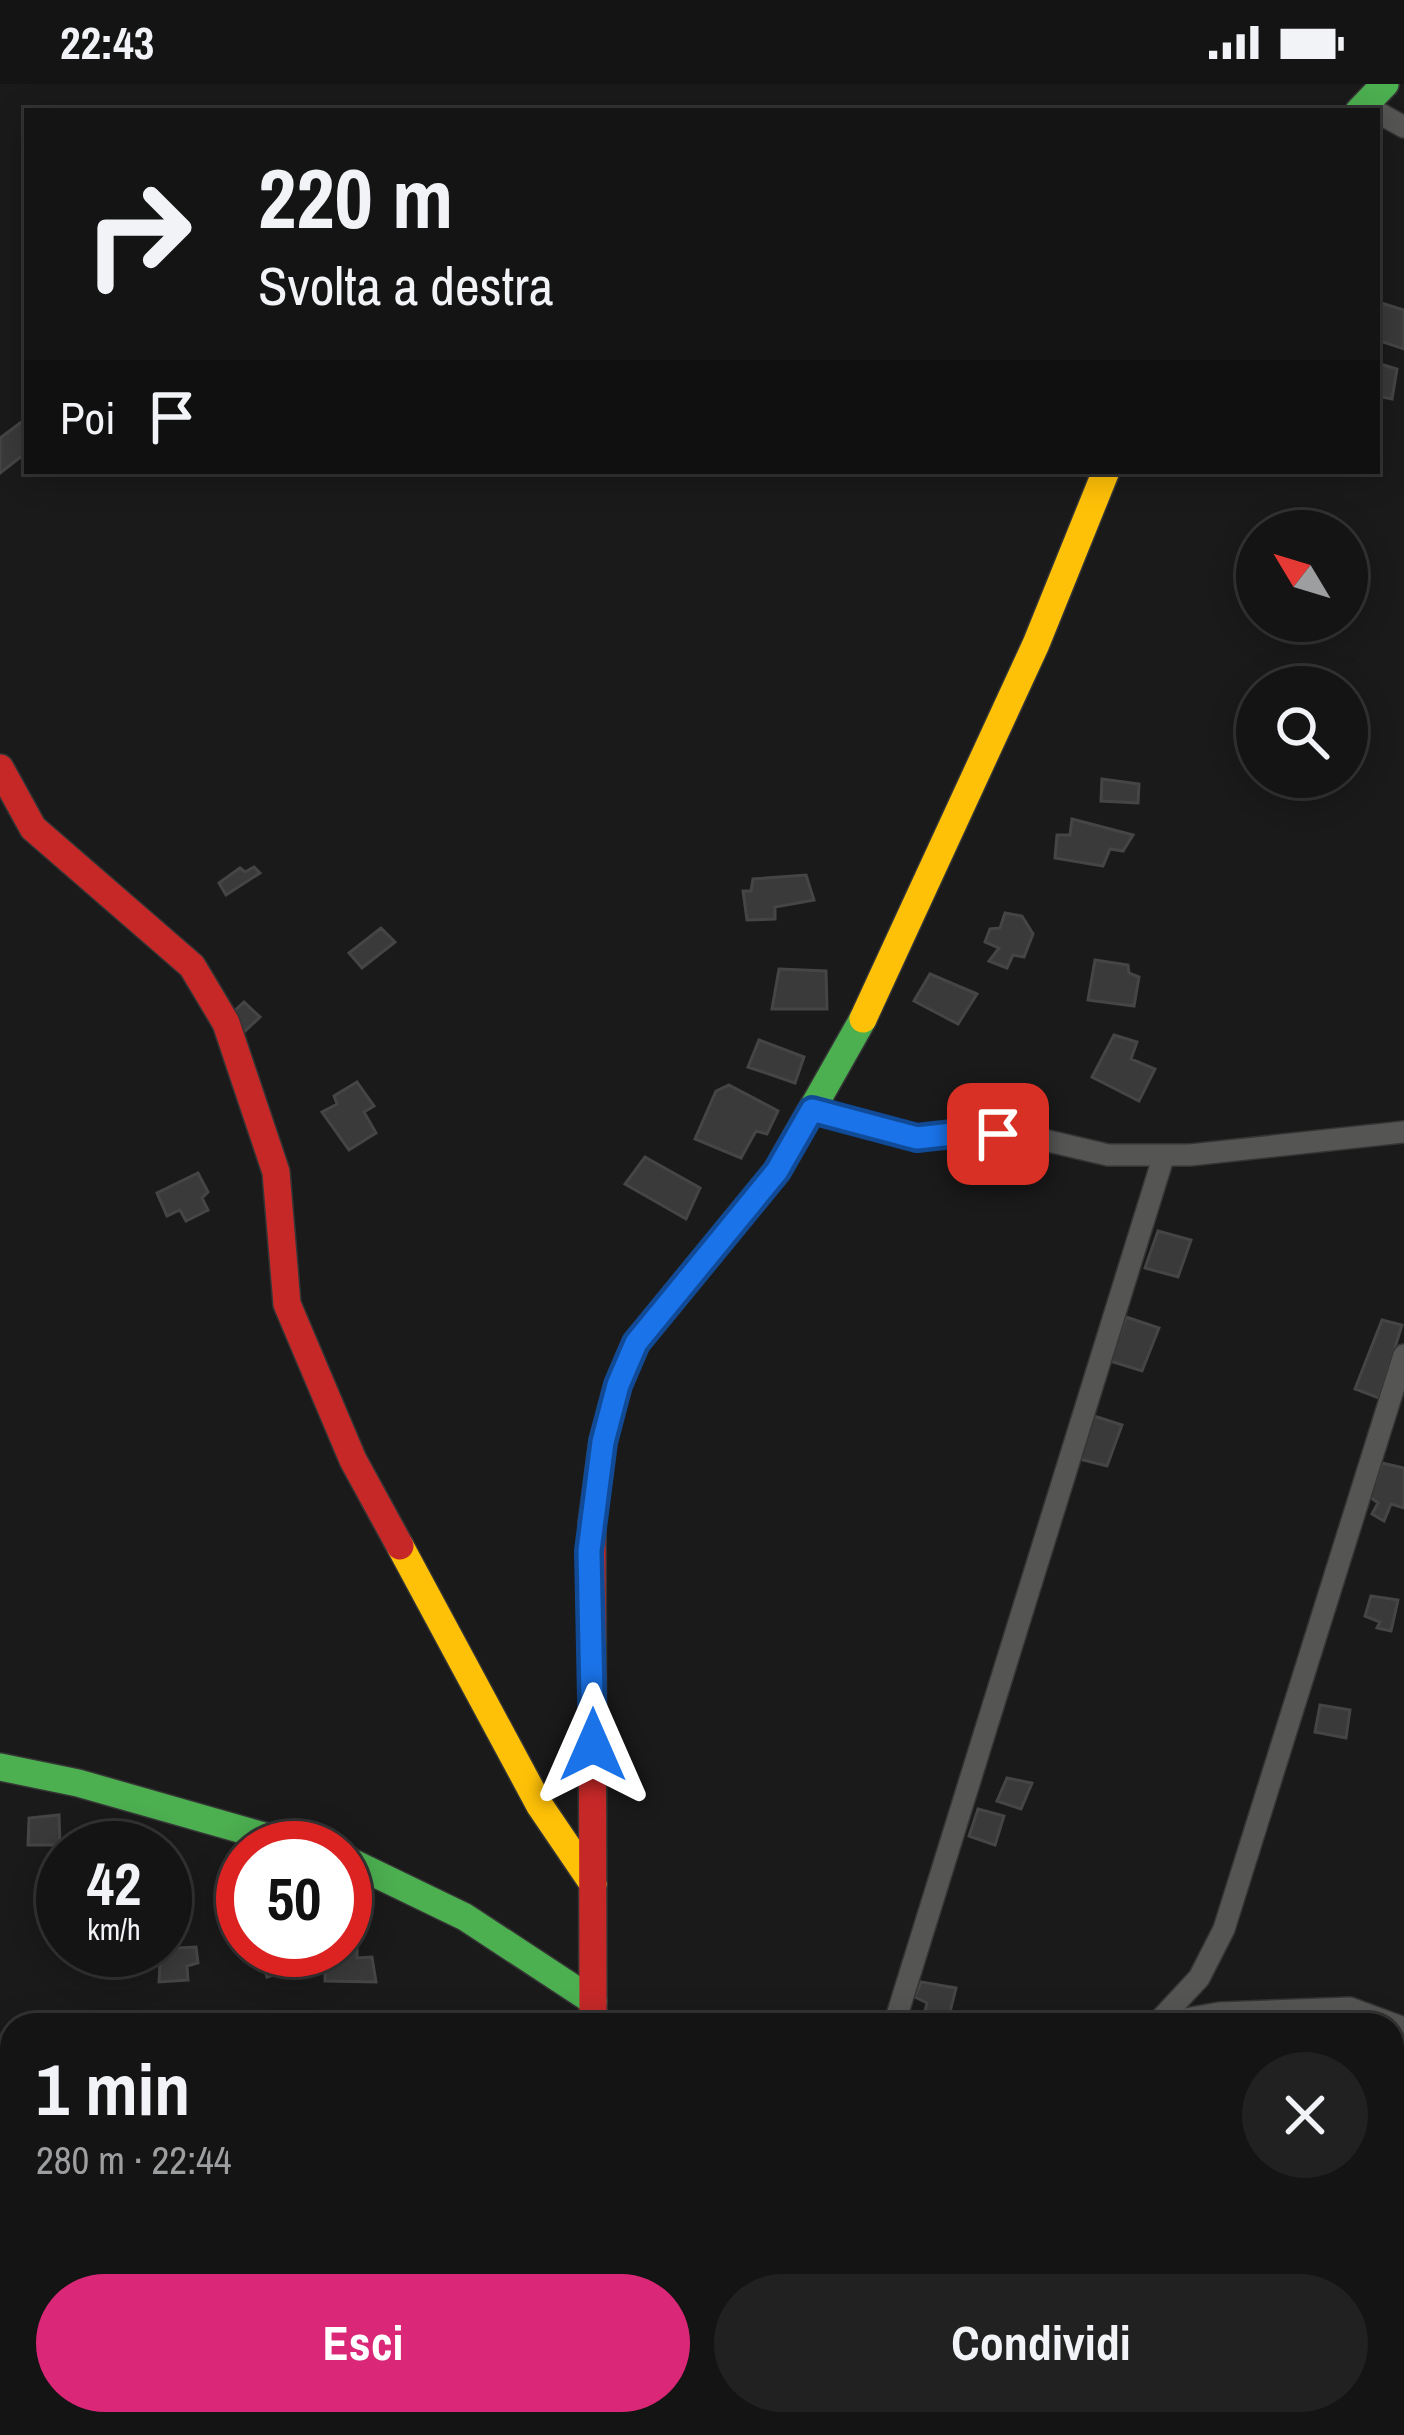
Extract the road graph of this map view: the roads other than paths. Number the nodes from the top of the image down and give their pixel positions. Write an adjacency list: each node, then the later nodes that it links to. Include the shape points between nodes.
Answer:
1 (1105, 474): 3 (street, via 877,994)
2 (0, 768): 10 (street, via 33,828 192,966 226,1023 276,1172 287,1304 353,1460 541,1806)
3 (812, 1110): 5 (street, via 917,1138 970,1132 1108,1155); 10 (street, via 777,1171 636,1343 618,1385 589,1551)
4 (1404, 1132): 5 (street)
5 (1164, 1155): 12 (street)
6 (1404, 1355): 13 (street, via 1223,1929 1199,1978)
7 (0, 1767): 8 (street)
8 (216, 1823)
9 (372, 1872): 11 (street, via 465,1917)
10 (593, 1884): 11 (street)
11 (593, 2013)
12 (898, 2013)
13 (1165, 2013)
14 (1219, 2013): 15 (street)
15 (1364, 2013)

